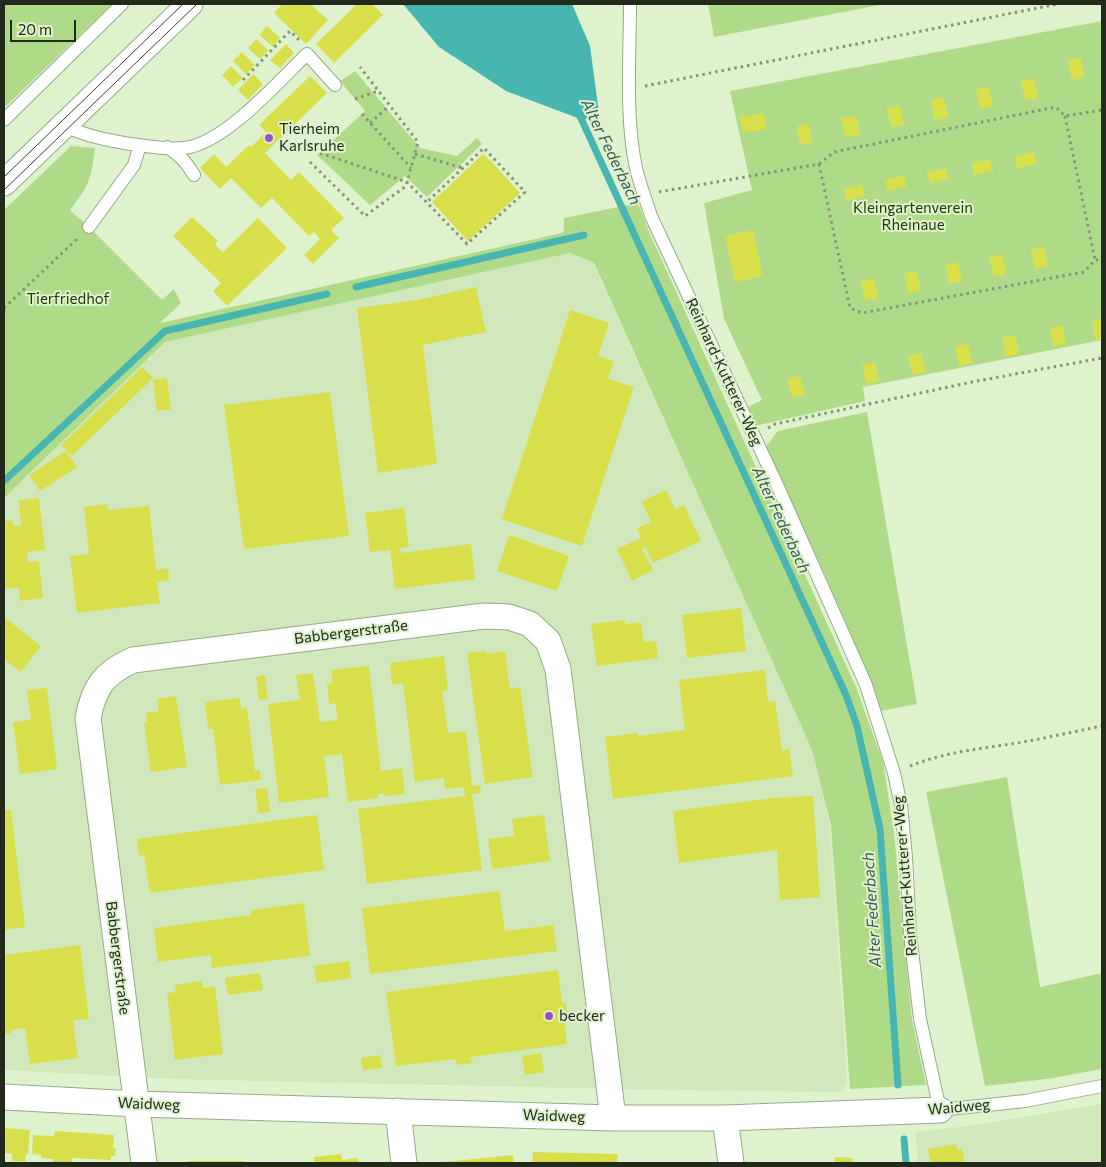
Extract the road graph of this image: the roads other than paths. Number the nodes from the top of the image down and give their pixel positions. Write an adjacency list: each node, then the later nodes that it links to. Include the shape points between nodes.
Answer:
1 (122, 4): 5 (lane)
2 (190, 4): 6 (street)
3 (630, 4): 16 (lane, Reinhard-Kutterer-Weg, via 629,111 636,167 651,216 778,487 866,685 894,773 901,805 920,1019)
4 (336, 85): 8 (lane, via 307,54 217,136 184,148)
5 (4, 120)
6 (64, 125): 7 (lane, via 105,139); 10 (street)
7 (140, 145): 8 (lane); 11 (lane, via 134,165)
8 (167, 147): 9 (lane, via 187,163)
9 (194, 175)
10 (4, 183)
11 (89, 227)
12 (1102, 1086): 16 (lane, Waidweg, via 1025,1101)
13 (4, 1097): 14 (street, Waidweg)
14 (137, 1104): 15 (street, Waidweg); 17 (street, Babbergerstraße, via 88,718 92,699 101,682 109,673 133,660 484,616 509,617 530,624 548,641 558,669); 19 (street, Babbergerstraße)
15 (398, 1110): 17 (street, Waidweg); 20 (street)
16 (940, 1110): 18 (street, Waidweg)
17 (614, 1118): 18 (street, Waidweg)
18 (725, 1118): 21 (street)
19 (144, 1163)
20 (404, 1163)
21 (731, 1163)

